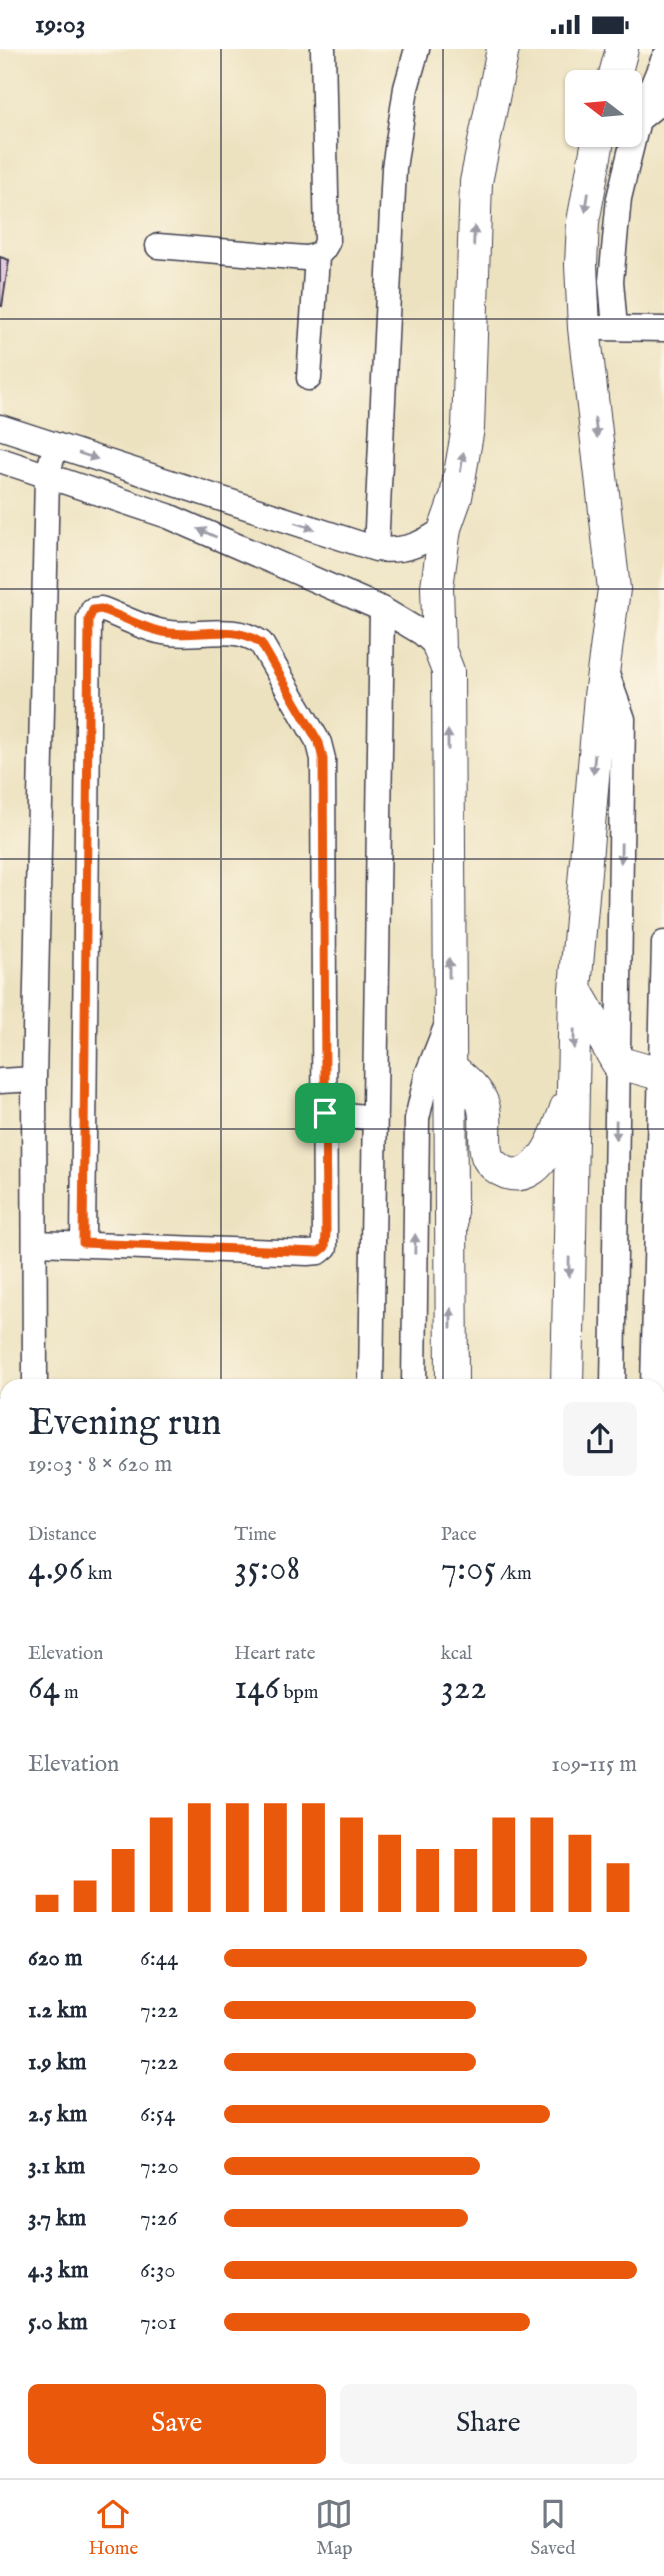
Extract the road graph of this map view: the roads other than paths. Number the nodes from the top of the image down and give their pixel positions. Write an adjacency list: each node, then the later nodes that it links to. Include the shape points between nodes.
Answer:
1 (323, 49): 13 (street, via 327,243)
2 (417, 49): 23 (street, via 394,168)
3 (503, 49): 22 (main road, one-way to 3, via 456,497 468,428 476,182)
4 (622, 49): 6 (main road)
5 (664, 58): 8 (street)
6 (616, 70)
7 (664, 99): 9 (street)
8 (642, 103)
9 (642, 118)
10 (596, 147): 14 (main road, one-way to 14, via 583,222)
11 (627, 147): 15 (street, via 611,281)
12 (158, 246): 13 (street)
13 (317, 257): 17 (street)
14 (584, 327): 15 (street); 26 (main road, one-way to 26, via 614,589)
15 (615, 328): 16 (street)
16 (664, 329)
17 (309, 378)
18 (0, 427): 19 (street)
19 (56, 445): 21 (street); 23 (street, one-way to 23)
20 (0, 460): 21 (street)
21 (47, 476): 24 (street, one-way to 21, via 168,516); 33 (street)
22 (445, 528): 23 (street, via 419,546); 25 (main road, via 438,587)
23 (376, 549)
24 (382, 609): 25 (street); 37 (street)
25 (439, 647): 29 (main road, one-way to 25, via 448,671)
26 (602, 680): 28 (main road, one-way to 28); 30 (street, one-way to 30, via 623,719)
27 (664, 943): 32 (street)
28 (575, 989): 30 (main road); 35 (main road, one-way to 35)
29 (449, 1019): 31 (main road); 42 (street, one-way to 29, via 417,1119 427,1075)
30 (617, 1062): 32 (main road); 45 (street, one-way to 45)
31 (449, 1066): 35 (main road, via 484,1104 488,1158 498,1170 515,1176 528,1172 545,1155); 43 (main road, one-way to 31)
32 (659, 1074): 46 (street)
33 (34, 1079): 34 (street); 38 (street)
34 (0, 1081)
35 (573, 1090): 44 (main road, one-way to 44)
36 (325, 1113): 37 (street); 39 (street, via 326,1233 325,1247 319,1252); 39 (street, via 323,759 319,743 254,638 223,632 164,632 93,610 89,619)
37 (375, 1118): 41 (street)
38 (36, 1243): 39 (street); 40 (street)
39 (83, 1243)
40 (35, 1379)
41 (372, 1379)
42 (414, 1379)
43 (452, 1379)
44 (567, 1379)
45 (613, 1379)
46 (653, 1379)

